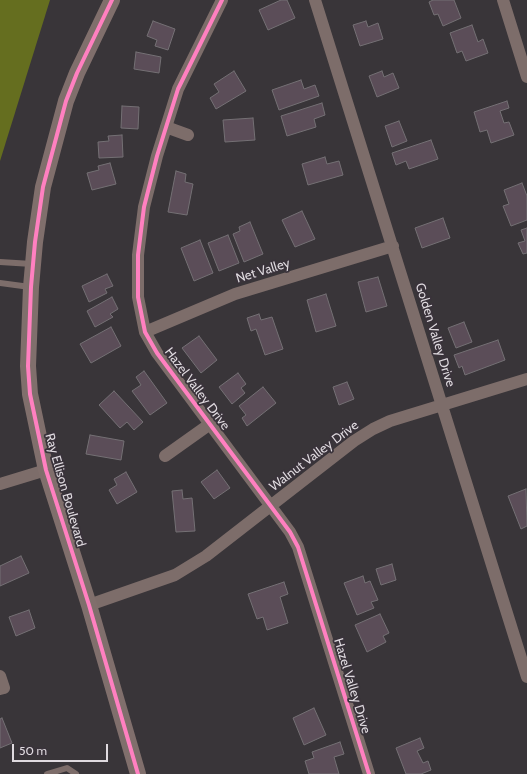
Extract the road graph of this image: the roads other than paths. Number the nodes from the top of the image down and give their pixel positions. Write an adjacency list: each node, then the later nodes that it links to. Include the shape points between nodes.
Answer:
1 (112, 0): 10 (main road, Ray Ellison Boulevard, via 66,101 43,186)
2 (222, 0): 6 (street, Hazel Valley Drive, via 178,90)
3 (315, 0): 8 (street, Golden Valley Drive)
4 (503, 0): 5 (street)
5 (527, 77)
6 (166, 127): 7 (street); 13 (street, Hazel Valley Drive, via 144,207 138,255 138,297)
7 (188, 135)
8 (393, 246): 13 (street, Net Valley, via 235,294); 15 (street, Golden Valley Drive)
9 (0, 262): 10 (lane)
10 (34, 264): 12 (main road, Ray Ellison Boulevard)
11 (0, 283): 12 (lane)
12 (31, 287): 18 (main road, Ray Ellison Boulevard, via 28,336 30,394)
13 (145, 332): 16 (street, Hazel Valley Drive, via 157,353)
14 (527, 379): 15 (street, Walnut Valley Drive)
15 (441, 406): 20 (street, Walnut Valley Drive, via 372,429); 23 (street, Golden Valley Drive)
16 (210, 424): 17 (street); 20 (street, Hazel Valley Drive)
17 (165, 456)
18 (46, 470): 19 (street); 21 (main road, Ray Ellison Boulevard)
19 (0, 484)
20 (272, 506): 21 (street, Walnut Valley Drive, via 206,556 175,575); 28 (street, Hazel Valley Drive, via 298,547)
21 (88, 605): 27 (main road, Ray Ellison Boulevard)
22 (0, 676): 24 (street)
23 (527, 677)
24 (2, 689)
25 (47, 774): 26 (lane, via 67,768)
26 (76, 774)
27 (138, 774)
28 (369, 774)

